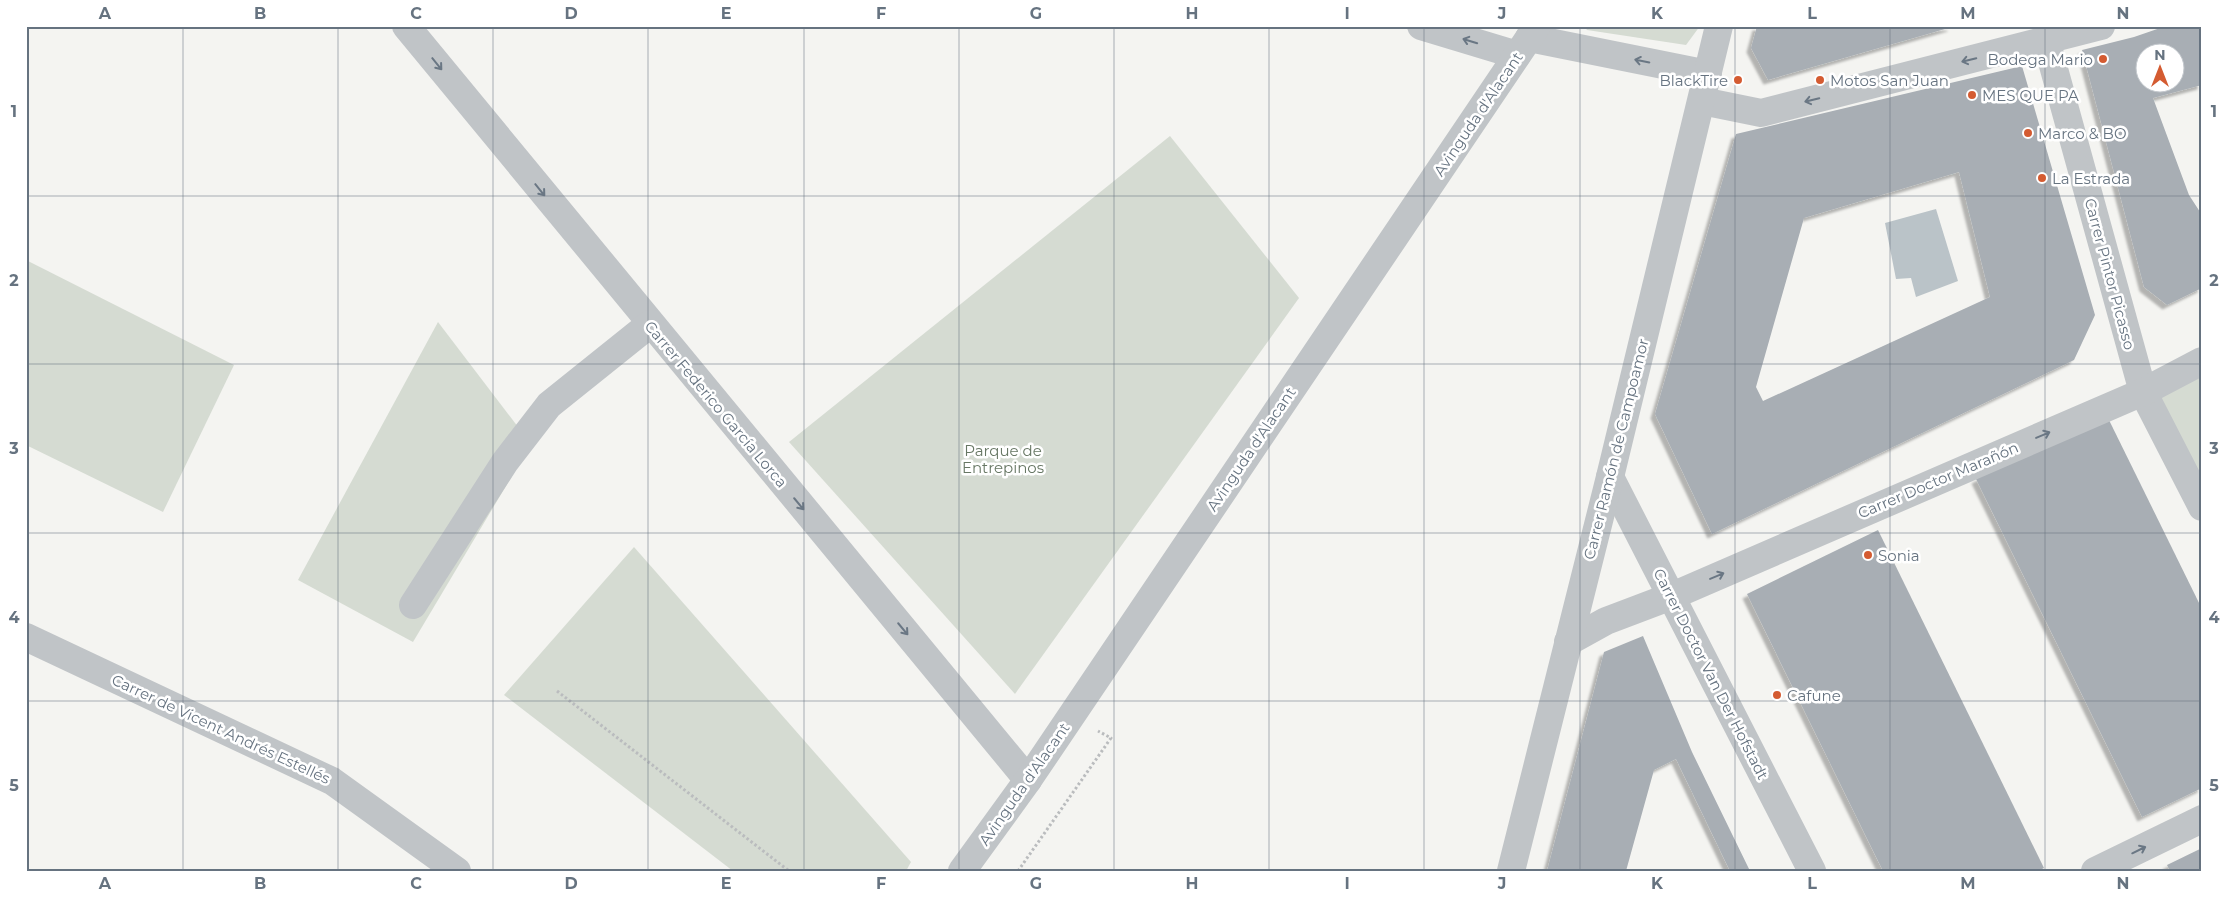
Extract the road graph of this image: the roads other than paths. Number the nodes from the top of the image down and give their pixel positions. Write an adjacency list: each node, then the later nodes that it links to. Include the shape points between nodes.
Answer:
1 (406, 26): 9 (street, Carrer Federico García Lorca, one-way to 9)
2 (1420, 26): 5 (street, one-way to 2)
3 (1719, 26): 7 (street, Carrer Ramón de Campoamor)
4 (2101, 26): 6 (street)
5 (1528, 40): 7 (street, one-way to 5); 18 (street, Avinguda d'Alacant)
6 (2046, 40): 8 (street, one-way to 8, via 1760,113); 11 (street, Carrer Pintor Picasso)
7 (1708, 74): 8 (street, Carrer Ramón de Campoamor)
8 (1702, 101): 12 (street, Carrer Ramón de Campoamor)
9 (650, 324): 15 (street, via 549,405 504,462); 18 (street, Carrer Federico García Lorca, one-way to 18)
10 (2202, 361): 11 (street, Carrer Doctor Marañón)
11 (2143, 392): 13 (street, Carrer Pintor Picasso); 14 (street, Carrer Doctor Marañón, one-way to 11)
12 (1610, 477): 14 (street, Carrer Doctor Van Der Hofstadt); 17 (street, Carrer Ramón de Campoamor)
13 (2202, 507)
14 (1672, 596): 17 (street, Carrer Doctor Marañón, via 1606,620); 23 (street, Carrer Doctor Van Der Hofstadt)
15 (413, 605)
16 (26, 637): 20 (street, Carrer de Vicent Andrés Estellés, via 332,781)
17 (1568, 642): 22 (street, Carrer Ramón de Campoamor)
18 (1028, 780): 21 (street, Avinguda d'Alacant)
19 (2202, 819): 24 (street, one-way to 19)
20 (457, 871)
21 (962, 871)
22 (1511, 871)
23 (1812, 871)
24 (2095, 871)

